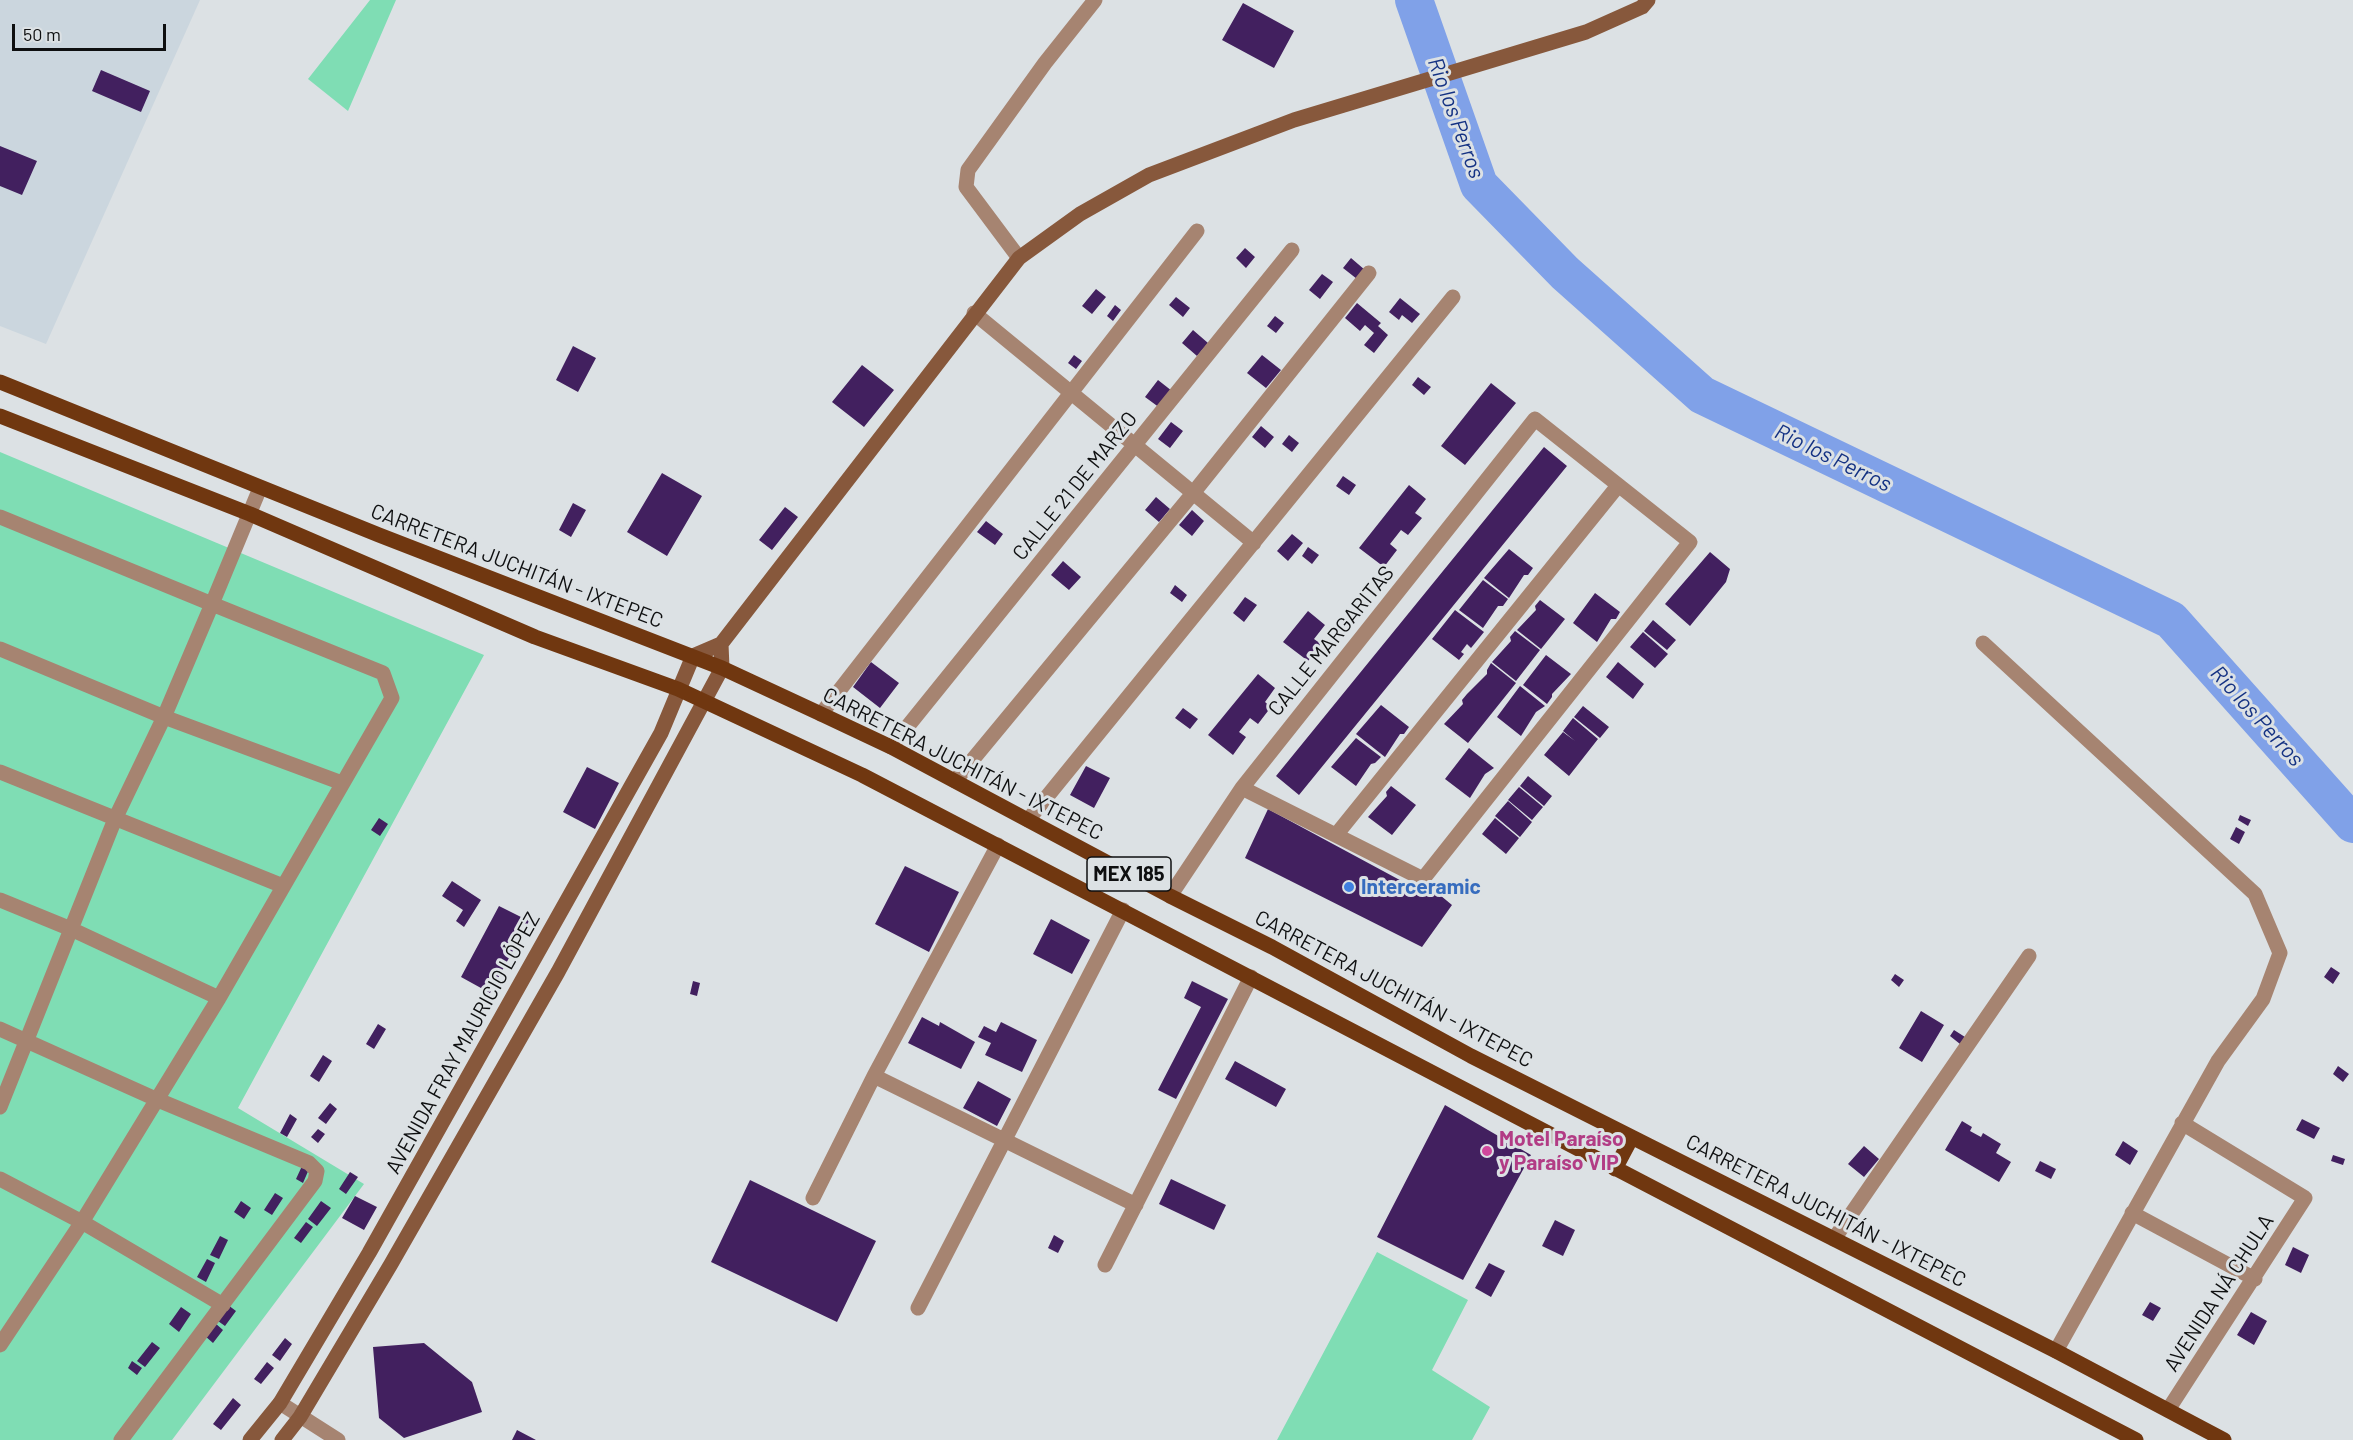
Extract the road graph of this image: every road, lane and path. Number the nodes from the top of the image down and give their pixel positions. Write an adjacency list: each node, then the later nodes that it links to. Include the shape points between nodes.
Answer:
1 (1095, 0): 5 (street, via 968,170 966,187)
2 (1648, 0): 5 (street, via 1642,7 1586,32 1294,120 1149,175 1080,214)
3 (1197, 231): 10 (street)
4 (1292, 250): 12 (street, CALLE 21 DE MARZO)
5 (1019, 258): 8 (street)
6 (1369, 273): 15 (street)
7 (1453, 297): 18 (street)
8 (974, 313): 10 (street); 21 (street)
9 (0, 382): 14 (main road, CARRETERA JUCHITÁN - IXTEPEC / MEX 185)
10 (1072, 393): 12 (street); 27 (street)
11 (0, 416): 16 (main road, MEX 185)
12 (1135, 444): 15 (street); 29 (street, CALLE 21 DE MARZO)
13 (1617, 487): 33 (street, CALLE MARGARITAS, via 1535,419); 36 (street); 36 (street, via 1690,542 1423,879)
14 (261, 488): 16 (street); 23 (main road, CARRETERA JUCHITÁN - IXTEPEC / MEX 185)
15 (1194, 492): 18 (street); 31 (street)
16 (250, 514): 19 (street); 25 (main road, MEX 185, via 535,637)
17 (0, 517): 19 (street)
18 (1254, 543): 35 (street)
19 (212, 604): 28 (street); 32 (street, via 383,673 392,698)
20 (1983, 643): 51 (street, via 2255,894 2276,943 2280,953 2263,999 2218,1061)
21 (721, 644): 23 (street); 24 (street)
22 (0, 649): 28 (street)
23 (693, 656): 24 (main road, CARRETERA JUCHITÁN - IXTEPEC / MEX 185); 25 (street, AVENIDA FRAY MAURICIO LÓPEZ)
24 (722, 668): 26 (street); 27 (main road, CARRETERA JUCHITÁN - IXTEPEC / MEX 185)
25 (678, 689): 26 (main road, MEX 185); 67 (street, AVENIDA FRAY MAURICIO LÓPEZ, via 661,733 375,1243)
26 (705, 701): 37 (main road, MEX 185); 69 (street, via 558,972)
27 (821, 714): 29 (main road, CARRETERA JUCHITÁN - IXTEPEC / MEX 185)
28 (164, 717): 32 (street); 34 (street)
29 (891, 747): 31 (main road, CARRETERA JUCHITÁN - IXTEPEC / MEX 185)
30 (0, 772): 34 (street)
31 (955, 781): 35 (main road, CARRETERA JUCHITÁN - IXTEPEC / MEX 185)
32 (342, 783): 38 (street)
33 (1242, 788): 36 (street); 39 (street, CALLE MARGARITAS)
34 (115, 819): 38 (street); 42 (street)
35 (1028, 820): 39 (main road, CARRETERA JUCHITÁN - IXTEPEC / MEX 185)
36 (1336, 835)
37 (998, 845): 41 (main road, MEX 185); 48 (street)
38 (283, 886): 45 (street)
39 (1170, 896): 52 (main road, CARRETERA JUCHITÁN - IXTEPEC / MEX 185)
40 (0, 900): 42 (street)
41 (1123, 910): 44 (main road, MEX 185); 53 (street)
42 (71, 929): 45 (street); 47 (street)
43 (2029, 956): 60 (street)
44 (1251, 977): 54 (main road, MEX 185); 57 (street)
45 (219, 998): 49 (street)
46 (0, 1029): 47 (street)
47 (27, 1039): 49 (street); 50 (street)
48 (874, 1076): 53 (street); 56 (street)
49 (158, 1100): 59 (street); 63 (street, via 309,1163 316,1171 315,1181)
50 (0, 1107)
51 (2182, 1123): 58 (street); 62 (street, AVENIDA NÁ CHULA, via 2305,1198)
52 (1632, 1137): 54 (main road); 60 (main road, CARRETERA JUCHITÁN - IXTEPEC / MEX 185)
53 (1005, 1140): 57 (street); 64 (street)
54 (1615, 1169): 74 (main road, MEX 185)
55 (0, 1179): 59 (street)
56 (813, 1198)
57 (1136, 1205): 61 (street)
58 (2132, 1213): 62 (street); 66 (street)
59 (82, 1222): 63 (street); 65 (street)
60 (1834, 1239): 66 (main road, CARRETERA JUCHITÁN - IXTEPEC / MEX 185)
61 (1105, 1265)
62 (2255, 1279): 68 (street, AVENIDA NÁ CHULA)
63 (222, 1305): 70 (street)
64 (918, 1308)
65 (0, 1345)
66 (2056, 1352): 68 (main road, CARRETERA JUCHITÁN - IXTEPEC / MEX 185)
67 (280, 1403): 69 (street); 71 (street, AVENIDA FRAY MAURICIO LÓPEZ)
68 (2168, 1410): 75 (main road, CARRETERA JUCHITÁN - IXTEPEC / MEX 185)
69 (300, 1417): 72 (street); 73 (street)
70 (121, 1440)
71 (250, 1440)
72 (282, 1440)
73 (338, 1440)
74 (2136, 1440)
75 (2224, 1440)

